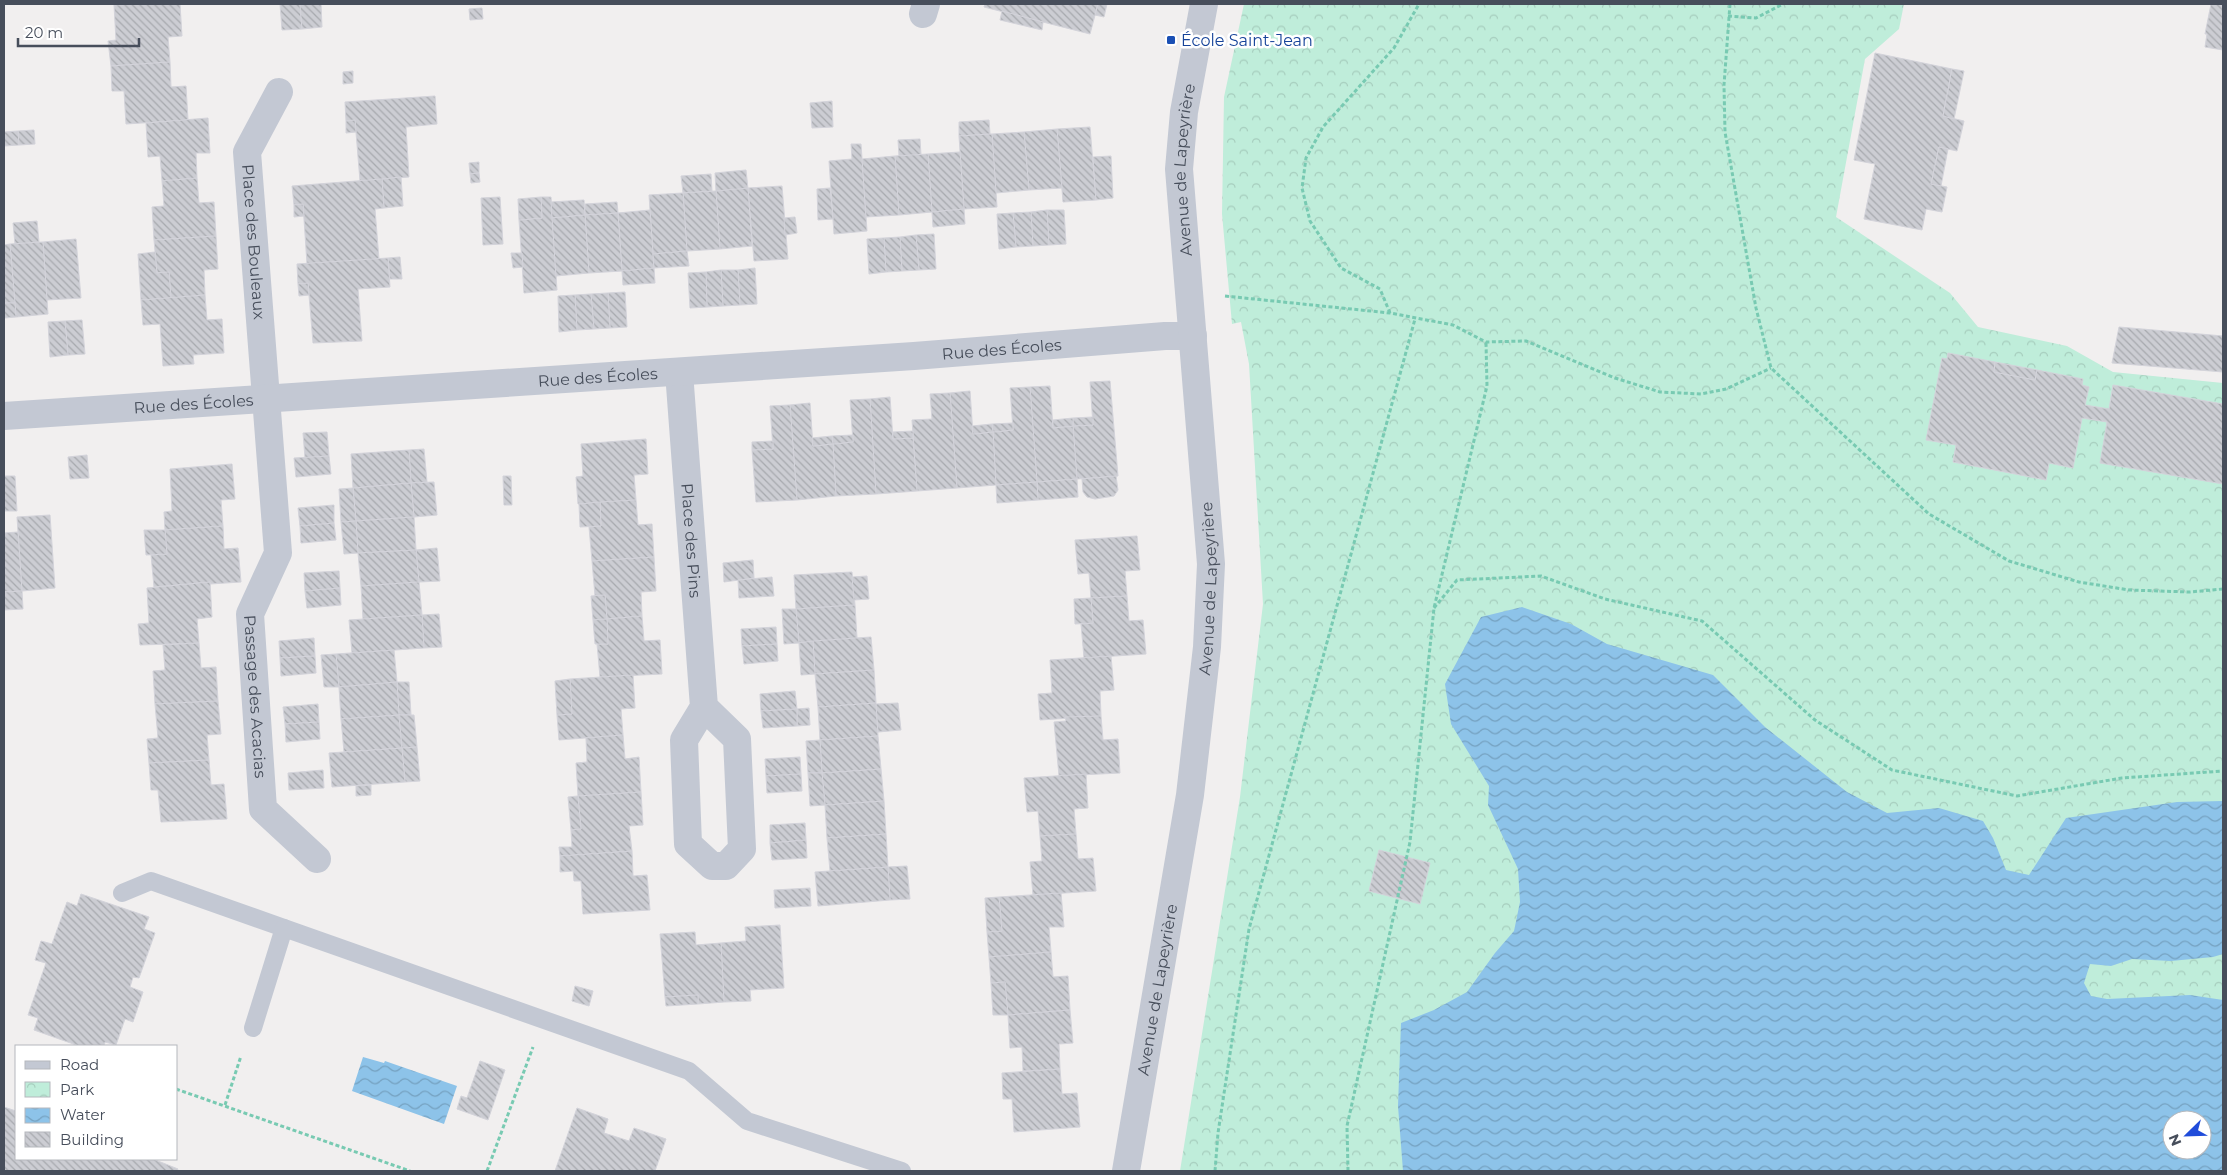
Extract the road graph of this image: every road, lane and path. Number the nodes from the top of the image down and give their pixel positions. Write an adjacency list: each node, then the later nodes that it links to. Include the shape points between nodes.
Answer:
1 (1204, 4): 10 (street, Avenue de Lapeyrière, via 1184,112 1179,170)
2 (1419, 4): 8 (path, via 1394,48 1323,127 1306,158 1302,188 1310,221 1341,268 1380,289)
3 (1730, 4): 5 (path)
4 (1783, 4): 5 (path, via 1756,18)
5 (1728, 16): 12 (path, via 1725,132 1756,308)
6 (279, 92): 14 (street, Place des Bouleaux, via 247,152)
7 (1220, 296): 8 (path)
8 (1390, 313): 9 (path)
9 (1415, 319): 11 (path, via 1453,325); 31 (path, via 1249,929)
10 (1193, 336): 13 (street, Rue des Écoles); 30 (street, Avenue de Lapeyrière, via 1211,564 1207,647 1190,795)
11 (1486, 342): 12 (path, via 1526,341 1615,378 1660,392 1701,394 1726,389); 17 (path, via 1487,386)
12 (1771, 368): 16 (path, via 1929,514 2009,561 2078,582 2129,590 2190,592)
13 (680, 372): 14 (street, Rue des Écoles); 18 (street, Place des Pins)
14 (267, 398): 15 (street, Rue des Écoles); 20 (street, Passage des Acacias, via 278,553 250,614 264,809)
15 (4, 416)
16 (2223, 589)
17 (1434, 608): 19 (path, via 1456,580 1541,576 1605,599 1702,620 1815,720 1892,770 2017,796 2122,778); 32 (path, via 1410,842 1347,1126)
18 (704, 708): 18 (street, via 738,739 742,849 726,866 712,866 688,844 684,740)
19 (2223, 771)
20 (317, 859)
21 (122, 893): 22 (lane, via 151,881)
22 (284, 928): 23 (lane); 24 (lane)
23 (543, 1020): 28 (path); 29 (lane, via 689,1071 748,1120)
24 (253, 1028): 26 (path)
25 (178, 1090): 26 (path)
26 (225, 1105): 27 (path)
27 (410, 1171)
28 (487, 1171)
29 (902, 1171)
30 (1126, 1171)
31 (1215, 1171)
32 (1348, 1171)

